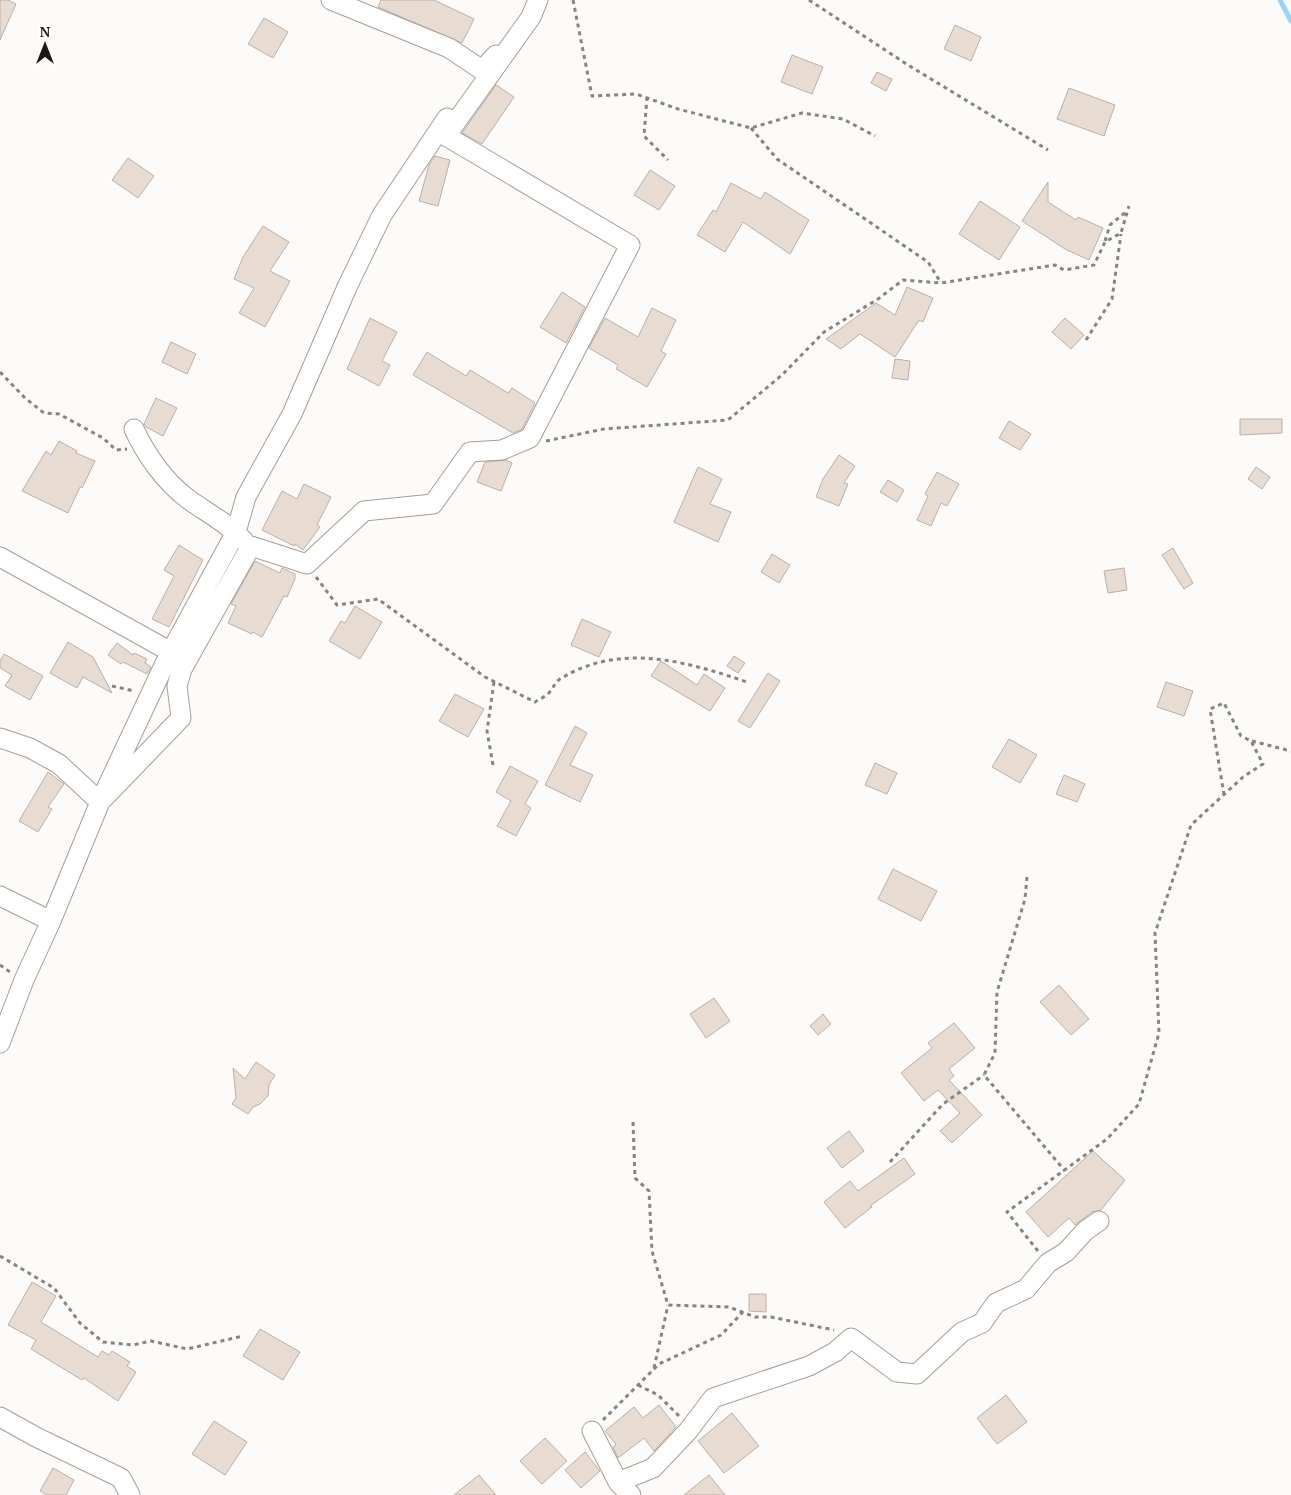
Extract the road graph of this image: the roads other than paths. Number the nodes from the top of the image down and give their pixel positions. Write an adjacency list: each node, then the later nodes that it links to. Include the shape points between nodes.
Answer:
1 (331, 0): 4 (street, via 449,48)
2 (538, 0): 3 (street)
3 (531, 17): 4 (street); 7 (street, via 446,136 630,245 530,438 502,450 470,452 433,504 364,510 307,564)
4 (482, 70): 6 (street, via 382,215 292,414 246,497)
5 (134, 429): 6 (street, via 152,462 188,499)
6 (236, 532): 7 (street); 9 (street)
7 (251, 546): 11 (street, via 182,669 177,686 181,718)
8 (0, 557): 9 (street)
9 (171, 652): 11 (street)
10 (0, 738): 11 (street, via 30,748 59,764)
11 (100, 802): 13 (street)
12 (0, 896): 13 (street)
13 (51, 921): 14 (street)
14 (0, 1042)
15 (1099, 1221): 18 (street, via 1084,1231 1066,1252 1048,1263 1026,1289 996,1303 982,1323 962,1332 917,1374 897,1372 851,1338 835,1352 809,1366 713,1398 653,1468)
16 (0, 1417): 19 (street, via 121,1478)
17 (592, 1431): 18 (street)
18 (625, 1488)
19 (130, 1495)

